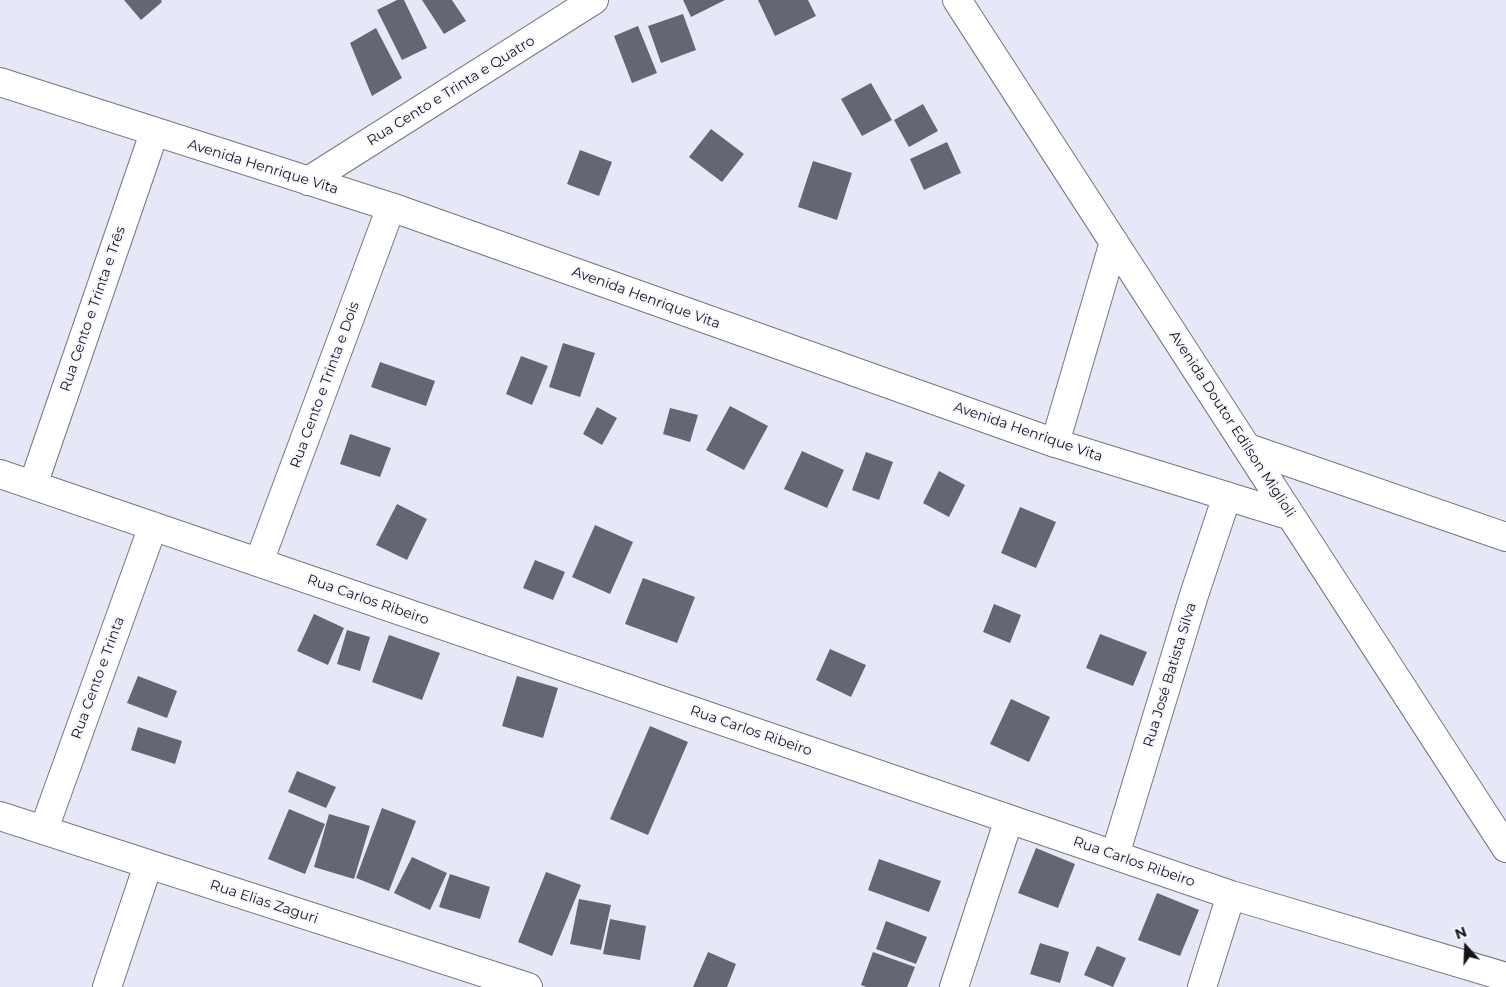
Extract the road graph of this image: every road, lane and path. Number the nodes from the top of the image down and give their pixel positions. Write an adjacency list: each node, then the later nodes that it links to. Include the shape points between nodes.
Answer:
1 (594, 0): 5 (street, Rua Cento e Trinta e Quatro)
2 (957, 0): 7 (street, Avenida Doutor Edilson Miglioli)
3 (0, 82): 4 (street, Avenida Henrique Vita)
4 (154, 132): 5 (street, Avenida Henrique Vita); 11 (street, Rua Cento e Trinta e Três)
5 (308, 181): 6 (street, Avenida Henrique Vita)
6 (391, 207): 8 (street, Avenida Henrique Vita); 16 (street, Rua Cento e Trinta e Dois)
7 (1114, 242): 8 (street); 9 (street, Avenida Doutor Edilson Miglioli)
8 (1055, 443): 12 (street, Avenida Henrique Vita)
9 (1248, 448): 13 (street, Avenida Doutor Edilson Miglioli); 15 (street)
10 (0, 474): 11 (street, Rua Carlos Ribeiro)
11 (33, 485): 14 (street, Rua Carlos Ribeiro)
12 (1227, 496): 13 (street, Avenida Henrique Vita); 21 (street, Rua José Batista Silva)
13 (1291, 516): 20 (street, Avenida Doutor Edilson Miglioli)
14 (153, 526): 16 (street, Rua Carlos Ribeiro); 19 (street, Rua Cento e Trinta)
15 (1506, 536)
16 (260, 562): 18 (street, Rua Carlos Ribeiro)
17 (0, 816): 19 (street, Rua Elias Zaguri)
18 (1009, 819): 21 (street, Rua Carlos Ribeiro); 27 (street)
19 (44, 829): 22 (street, Rua Elias Zaguri)
20 (1506, 848)
21 (1115, 855): 23 (street, Rua Carlos Ribeiro)
22 (148, 865): 25 (street); 26 (street, Rua Elias Zaguri)
23 (1231, 895): 24 (street, Rua Carlos Ribeiro); 28 (street)
24 (1506, 977)
25 (107, 987)
26 (528, 987)
27 (954, 987)
28 (1202, 987)

